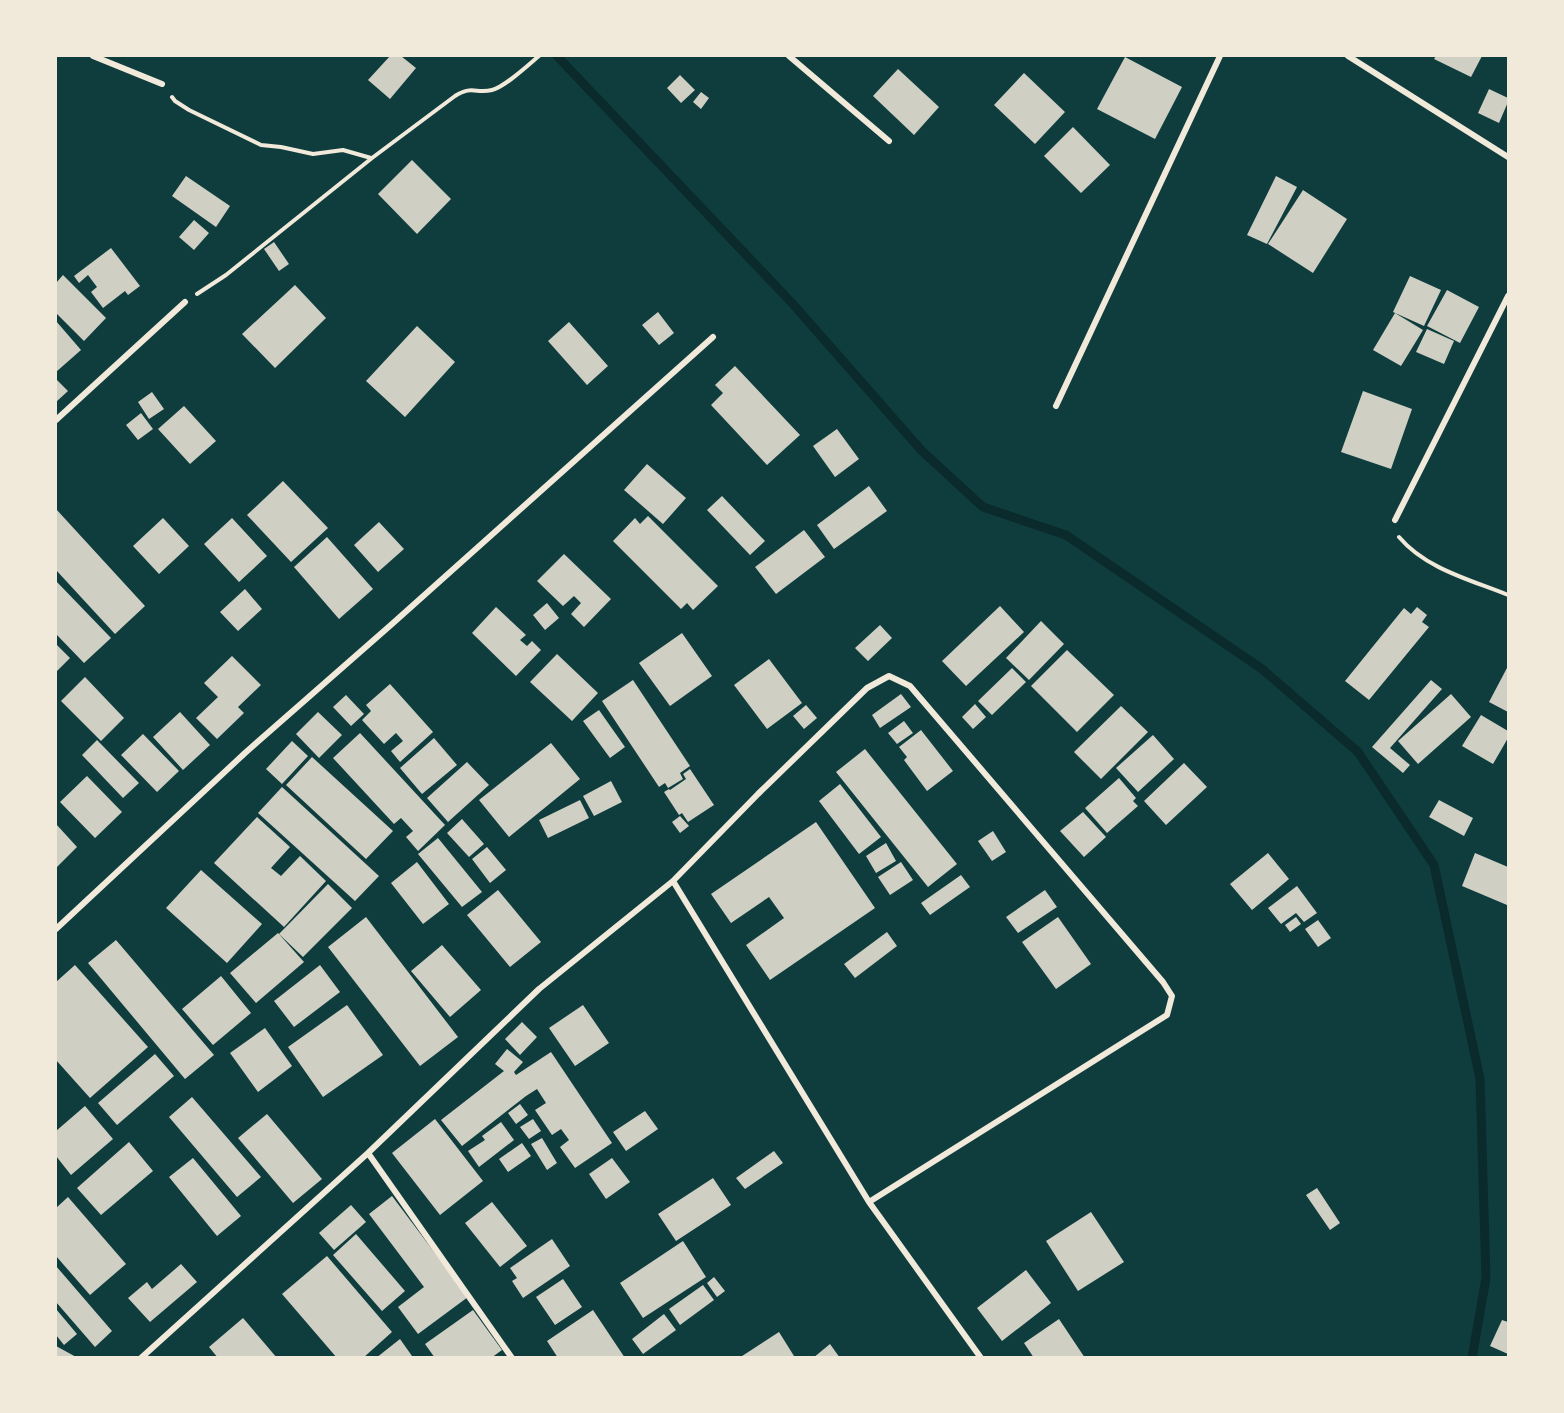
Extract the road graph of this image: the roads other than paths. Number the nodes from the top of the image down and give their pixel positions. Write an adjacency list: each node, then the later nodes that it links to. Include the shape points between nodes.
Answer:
1 (93, 56): 5 (street)
2 (789, 56): 6 (street)
3 (1220, 56): 11 (street)
4 (1348, 56): 7 (street)
5 (162, 84)
6 (890, 141)
7 (1509, 157)
8 (1509, 296): 13 (street)
9 (185, 302): 12 (street)
10 (713, 337): 15 (street, via 245,753)
11 (1056, 406)
12 (56, 420)
13 (1395, 520)
14 (673, 881): 16 (street, via 539,988); 17 (street); 17 (street, via 867,688 889,676 910,686 1172,996 1167,1015)
15 (56, 929)
16 (368, 1153): 18 (street); 19 (street)
17 (869, 1202): 20 (street)
18 (141, 1358)
19 (512, 1358)
20 (981, 1358)

